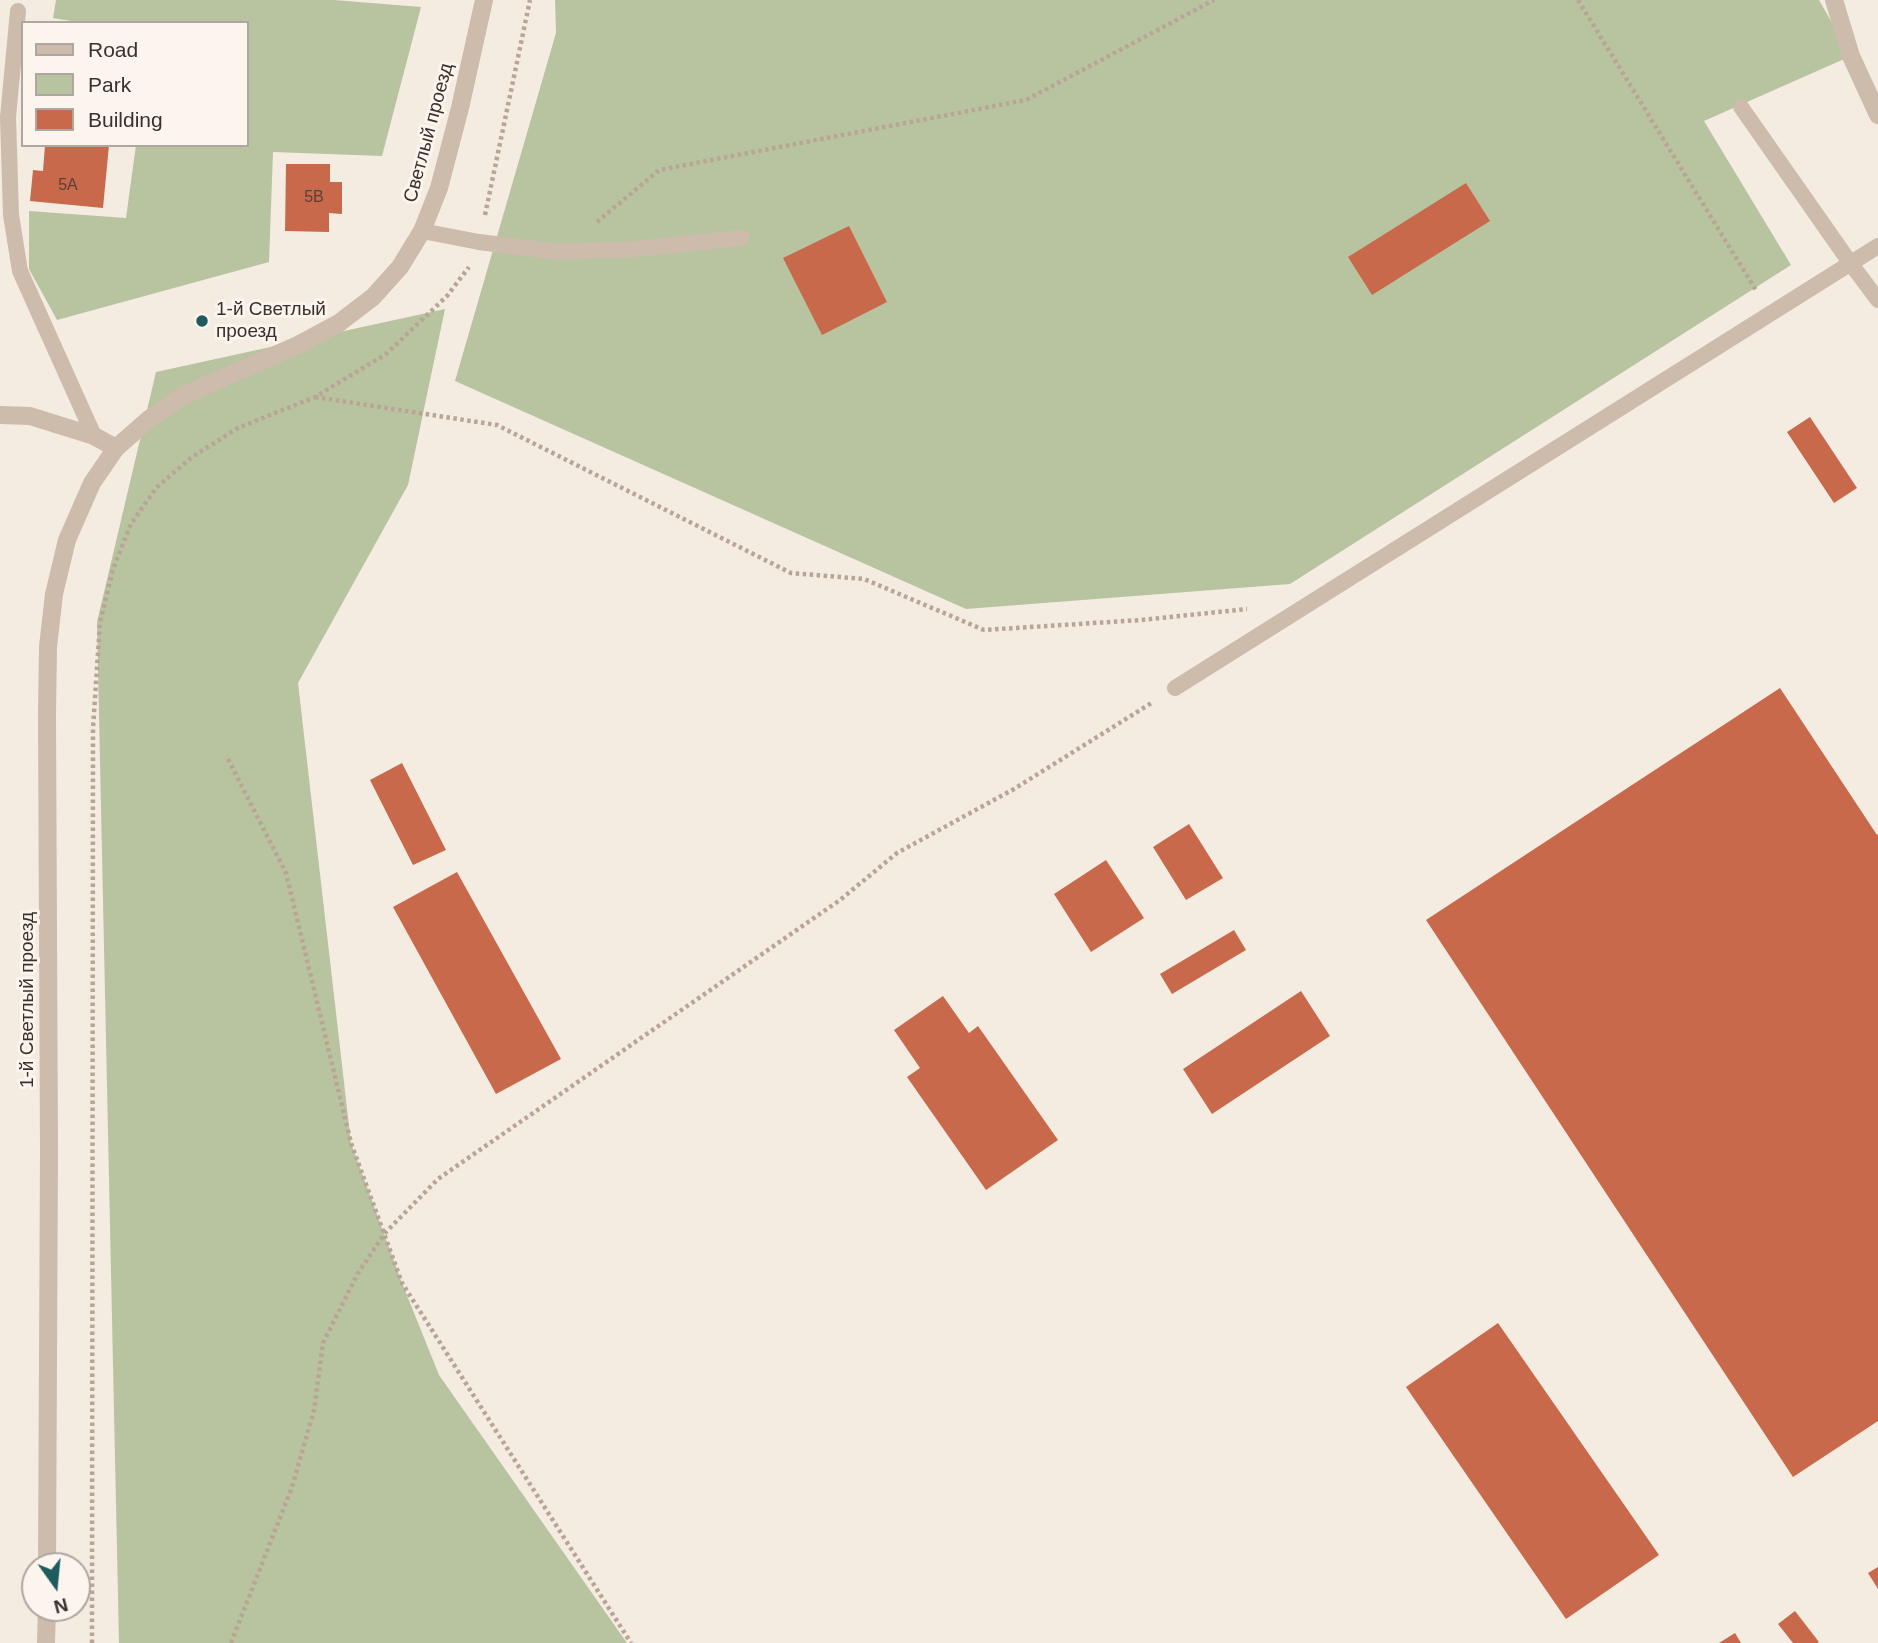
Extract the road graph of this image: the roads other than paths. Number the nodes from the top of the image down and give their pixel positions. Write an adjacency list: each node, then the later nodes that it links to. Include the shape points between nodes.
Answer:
1 (484, 0): 6 (street, Светлый проезд, via 439,188)
2 (1834, 0): 5 (street, via 1851,56)
3 (19, 11): 12 (lane, via 8,117 11,215 20,271)
4 (1741, 107): 9 (lane)
5 (1878, 115)
6 (422, 231): 7 (lane, via 559,252); 13 (street, Светлый проезд, via 400,267 373,297 339,323 184,395)
7 (742, 238)
8 (1878, 246): 9 (lane)
9 (1851, 264): 10 (lane); 14 (lane)
10 (1878, 300)
11 (0, 415): 12 (street, via 30,416)
12 (94, 436): 13 (street)
13 (116, 448): 15 (street, 1-й Светлый проезд, via 92,483 66,540 48,647)
14 (1175, 688)
15 (47, 1552)
16 (47, 1622): 17 (street)
17 (46, 1643)

